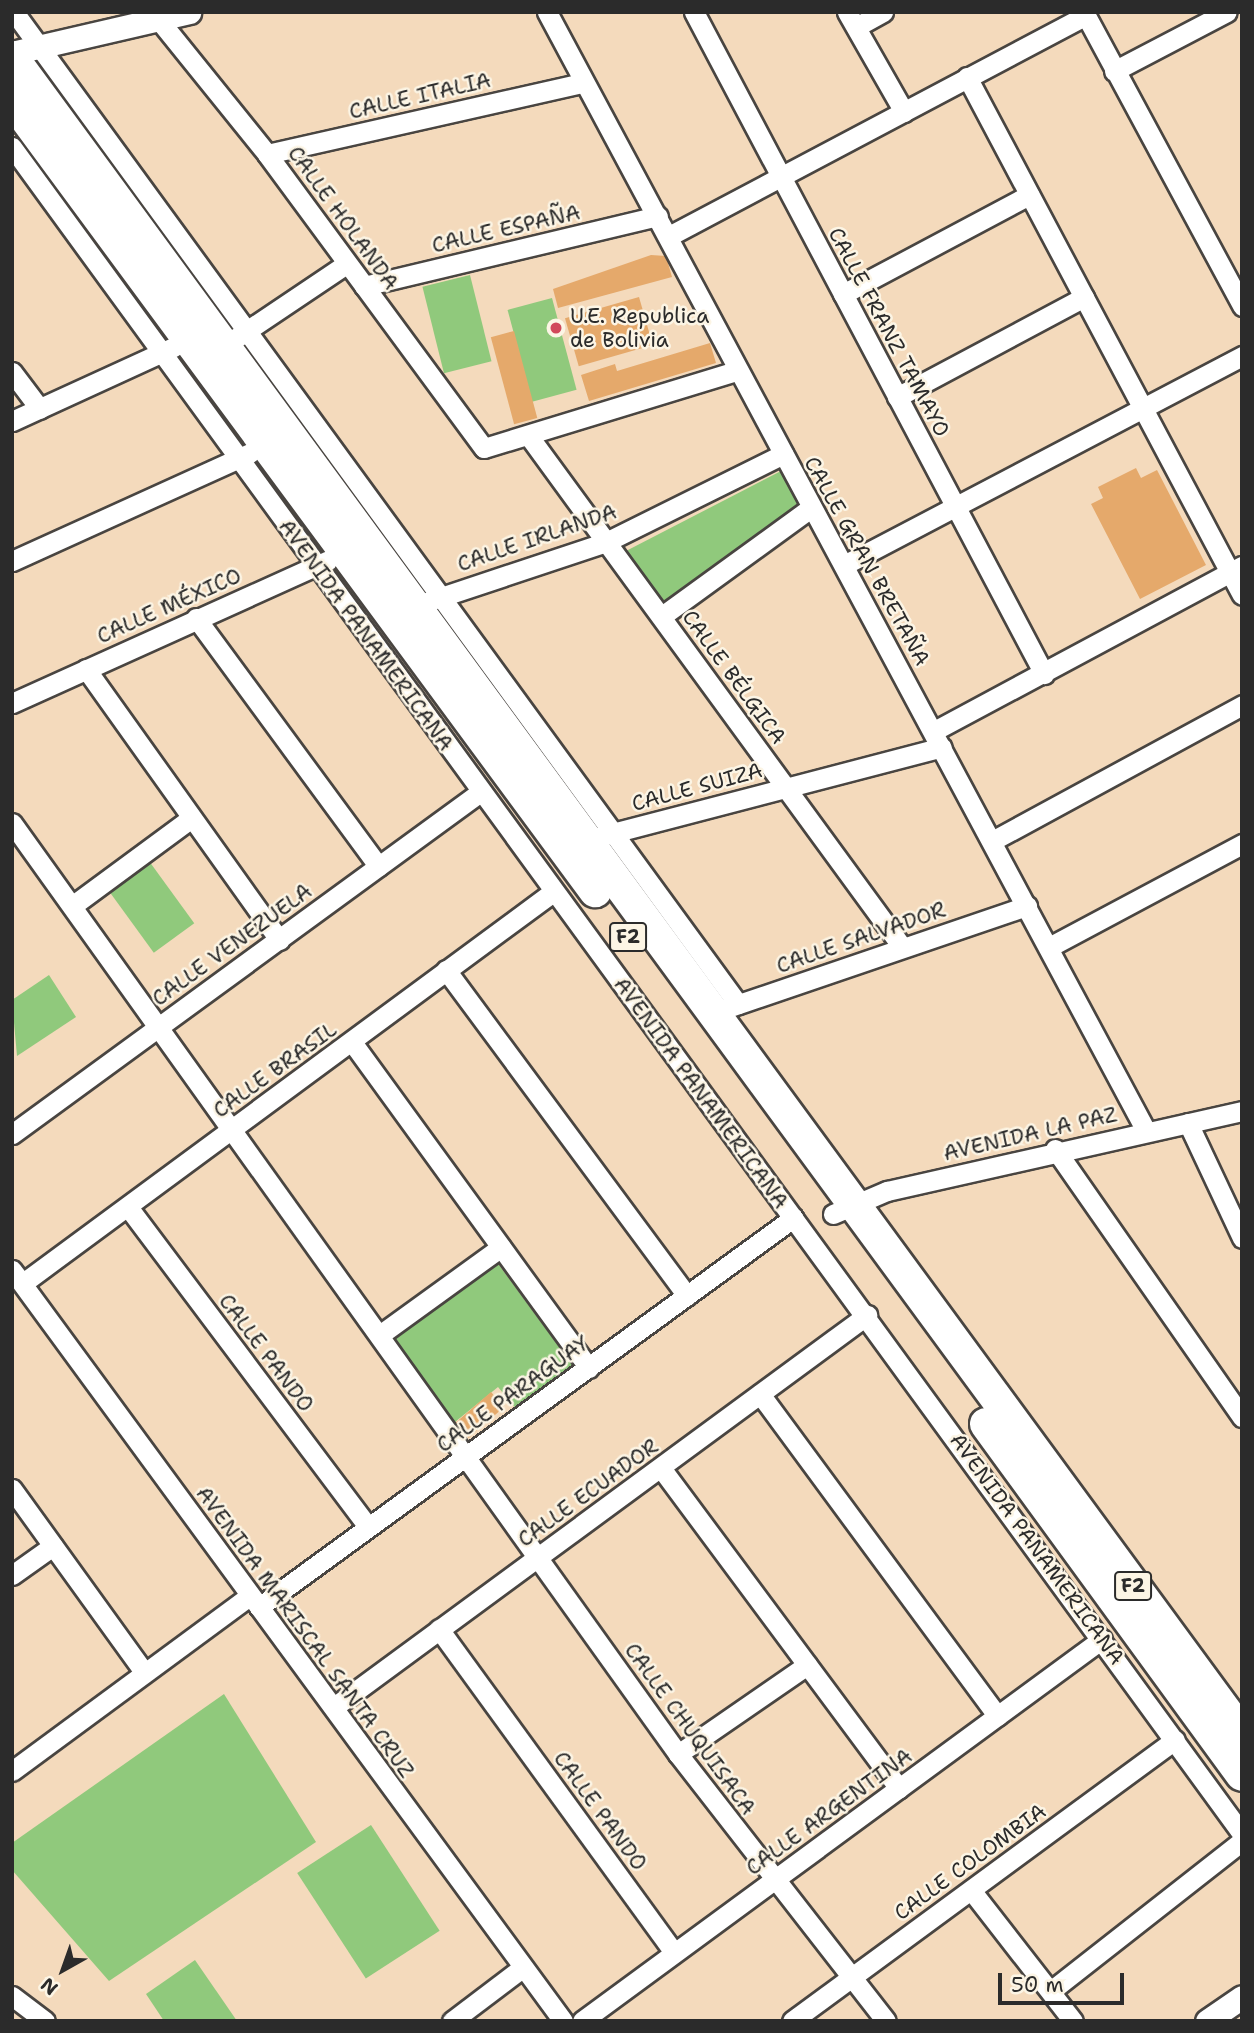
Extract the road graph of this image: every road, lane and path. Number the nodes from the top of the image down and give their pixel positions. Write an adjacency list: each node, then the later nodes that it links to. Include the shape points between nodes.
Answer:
1 (14, 12): 10 (street)
2 (189, 12): 8 (street)
3 (547, 12): 13 (street, CALLE GRAN BRETAÑA)
4 (694, 12): 18 (street, CALLE FRANZ TAMAYO)
5 (883, 12): 9 (street)
6 (1227, 12): 11 (street)
7 (1085, 14): 11 (street); 12 (street)
8 (159, 20): 10 (street); 17 (street, CALLE HOLANDA)
9 (852, 20): 15 (street)
10 (21, 53): 27 (highway, AVENIDA PANAMERICANA / F2)
11 (1114, 71): 26 (street)
12 (967, 78): 15 (street); 19 (street)
13 (583, 83): 17 (street, CALLE ITALIA); 20 (street, CALLE GRAN BRETAÑA)
14 (12, 100): 28 (highway, AVENIDA PANAMERICANA / F2)
15 (904, 112): 18 (street)
16 (12, 147): 28 (street, AVENIDA PANAMERICANA)
17 (267, 154): 22 (street, CALLE HOLANDA)
18 (782, 178): 21 (street); 24 (street, CALLE FRANZ TAMAYO)
19 (1029, 195): 24 (street); 25 (street)
20 (658, 216): 21 (street, CALLE GRAN BRETAÑA); 23 (street, CALLE ESPAÑA)
21 (669, 236): 30 (street, CALLE GRAN BRETAÑA)
22 (346, 264): 23 (street, CALLE HOLANDA); 27 (street)
23 (364, 286): 36 (street, CALLE HOLANDA, via 484,447)
24 (843, 294): 32 (street, CALLE FRANZ TAMAYO)
25 (1084, 297): 32 (street); 33 (street)
26 (1242, 306)
27 (236, 338): 48 (highway, AVENIDA PANAMERICANA / F2)
28 (176, 346): 34 (street); 37 (highway, AVENIDA PANAMERICANA / F2)
29 (1242, 356): 33 (street)
30 (736, 371): 36 (street); 38 (street, CALLE GRAN BRETAÑA)
31 (12, 372): 34 (street)
32 (897, 397): 40 (street, CALLE FRANZ TAMAYO)
33 (1142, 407): 40 (street); 46 (street)
34 (40, 409): 35 (street)
35 (12, 421)
36 (528, 435): 41 (street, CALLE BÉLGICA)
37 (253, 452): 42 (highway, AVENIDA PANAMERICANA / F2); 43 (street); 44 (street, AVENIDA PANAMERICANA)
38 (783, 454): 39 (street, CALLE GRAN BRETAÑA); 41 (street, CALLE IRLANDA)
39 (812, 507): 45 (street, CALLE GRAN BRETAÑA); 49 (street)
40 (956, 507): 45 (street); 52 (street, CALLE FRANZ TAMAYO)
41 (606, 542): 48 (street, CALLE IRLANDA); 49 (street, CALLE BÉLGICA)
42 (346, 554): 44 (street, CALLE MÉXICO); 81 (highway, AVENIDA PANAMERICANA / F2)
43 (12, 561)
44 (316, 565): 50 (street, CALLE MÉXICO); 57 (street, AVENIDA PANAMERICANA)
45 (844, 565): 55 (street, CALLE GRAN BRETAÑA)
46 (1236, 570): 47 (street); 52 (street, CALLE SUIZA)
47 (1242, 595)
48 (429, 602): 60 (highway, AVENIDA PANAMERICANA / F2)
49 (662, 616): 56 (street, CALLE BÉLGICA)
50 (196, 618): 51 (street, CALLE MÉXICO); 63 (street)
51 (86, 669): 53 (street, CALLE MÉXICO); 58 (street)
52 (1044, 674): 55 (street, CALLE SUIZA)
53 (12, 703)
54 (1242, 705): 61 (street)
55 (938, 739): 56 (street, CALLE SUIZA); 61 (street, CALLE GRAN BRETAÑA)
56 (786, 787): 60 (street, CALLE SUIZA); 69 (street, CALLE BÉLGICA)
57 (479, 793): 63 (street, CALLE VENEZUELA); 64 (street, AVENIDA PANAMERICANA)
58 (190, 819): 65 (street); 67 (street)
59 (12, 823): 65 (street, CALLE CHUQUISACA)
60 (599, 837): 71 (highway, AVENIDA PANAMERICANA / F2)
61 (992, 841): 66 (street, CALLE GRAN BRETAÑA)
62 (1239, 852): 68 (street)
63 (378, 866): 67 (street, CALLE VENEZUELA)
64 (553, 892): 70 (street, CALLE BRASIL); 82 (street, AVENIDA PANAMERICANA)
65 (72, 906): 72 (street, CALLE CHUQUISACA)
66 (1027, 906): 68 (street, CALLE GRAN BRETAÑA); 69 (street, CALLE SALVADOR)
67 (279, 940): 72 (street, CALLE VENEZUELA)
68 (1051, 946): 77 (street, CALLE GRAN BRETAÑA)
69 (902, 947): 71 (street, CALLE SALVADOR)
70 (446, 970): 73 (street, CALLE BRASIL); 86 (street)
71 (724, 1009): 81 (highway, AVENIDA PANAMERICANA / F2)
72 (158, 1027): 76 (street, CALLE CHUQUISACA); 78 (street, CALLE VENEZUELA)
73 (352, 1042): 76 (street, CALLE BRASIL); 84 (street)
74 (1242, 1111): 75 (street, AVENIDA LA PAZ)
75 (1188, 1123): 77 (street, AVENIDA LA PAZ); 83 (street)
76 (233, 1129): 80 (street, CALLE BRASIL); 88 (street, CALLE CHUQUISACA)
77 (1146, 1131): 79 (street, AVENIDA LA PAZ)
78 (12, 1134)
79 (1055, 1149): 81 (street, AVENIDA LA PAZ); 91 (street)
80 (128, 1207): 85 (street, CALLE BRASIL); 95 (street, CALLE PANDO)
81 (840, 1209): 106 (highway, AVENIDA PANAMERICANA / F2); 110 (highway, AVENIDA PANAMERICANA / F2)
82 (793, 1218): 86 (street, CALLE PARAGUAY); 87 (street, AVENIDA PANAMERICANA)
83 (1242, 1238)
84 (501, 1247): 88 (street); 89 (street)
85 (17, 1277): 99 (street, AVENIDA MARISCAL SANTA CRUZ)
86 (687, 1296): 89 (street, CALLE PARAGUAY)
87 (867, 1315): 90 (street, CALLE ECUADOR); 101 (street, AVENIDA PANAMERICANA)
88 (381, 1334): 92 (street, CALLE CHUQUISACA)
89 (589, 1368): 92 (street, CALLE PARAGUAY)
90 (760, 1394): 93 (street, CALLE ECUADOR); 105 (street)
91 (1242, 1417)
92 (468, 1455): 95 (street, CALLE PARAGUAY); 97 (street, CALLE CHUQUISACA)
93 (661, 1468): 97 (street, CALLE ECUADOR); 102 (street)
94 (12, 1489): 96 (street)
95 (368, 1527): 99 (street, CALLE PARAGUAY)
96 (53, 1546): 98 (street); 103 (street)
97 (540, 1557): 100 (street, CALLE ECUADOR); 108 (street, CALLE CHUQUISACA)
98 (12, 1575)
99 (254, 1601): 103 (street, CALLE PARAGUAY); 104 (street, AVENIDA MARISCAL SANTA CRUZ)
100 (439, 1629): 104 (street, CALLE ECUADOR); 116 (street, CALLE PANDO)
101 (1102, 1639): 105 (street, CALLE ARGENTINA); 107 (street, AVENIDA PANAMERICANA)
102 (807, 1664): 108 (street); 111 (street)
103 (144, 1672): 109 (street, CALLE PARAGUAY)
104 (334, 1707): 117 (street, AVENIDA MARISCAL SANTA CRUZ)
105 (998, 1716): 111 (street, CALLE ARGENTINA)
106 (1242, 1733)
107 (1175, 1740): 112 (street, AVENIDA PANAMERICANA); 115 (street, CALLE COLOMBIA)
108 (678, 1754): 114 (street, CALLE CHUQUISACA)
109 (16, 1760)
110 (1242, 1775)
111 (899, 1788): 114 (street, CALLE ARGENTINA)
112 (1242, 1834)
113 (1242, 1841): 119 (street)
114 (774, 1881): 116 (street, CALLE ARGENTINA); 118 (street, CALLE CHUQUISACA)
115 (971, 1890): 118 (street, CALLE COLOMBIA); 119 (street)
116 (674, 1952): 126 (street, CALLE ARGENTINA)
117 (522, 1968): 124 (street); 125 (street, AVENIDA MARISCAL SANTA CRUZ)
118 (852, 1976): 127 (street, CALLE COLOMBIA); 128 (street, CALLE CHUQUISACA)
119 (1052, 1990): 129 (street)
120 (12, 1996): 123 (street)
121 (1242, 1997): 122 (street)
122 (1212, 2019)
123 (45, 2021)
124 (452, 2021)
125 (562, 2021)
126 (582, 2021)
127 (792, 2021)
128 (886, 2021)
129 (1073, 2021)

